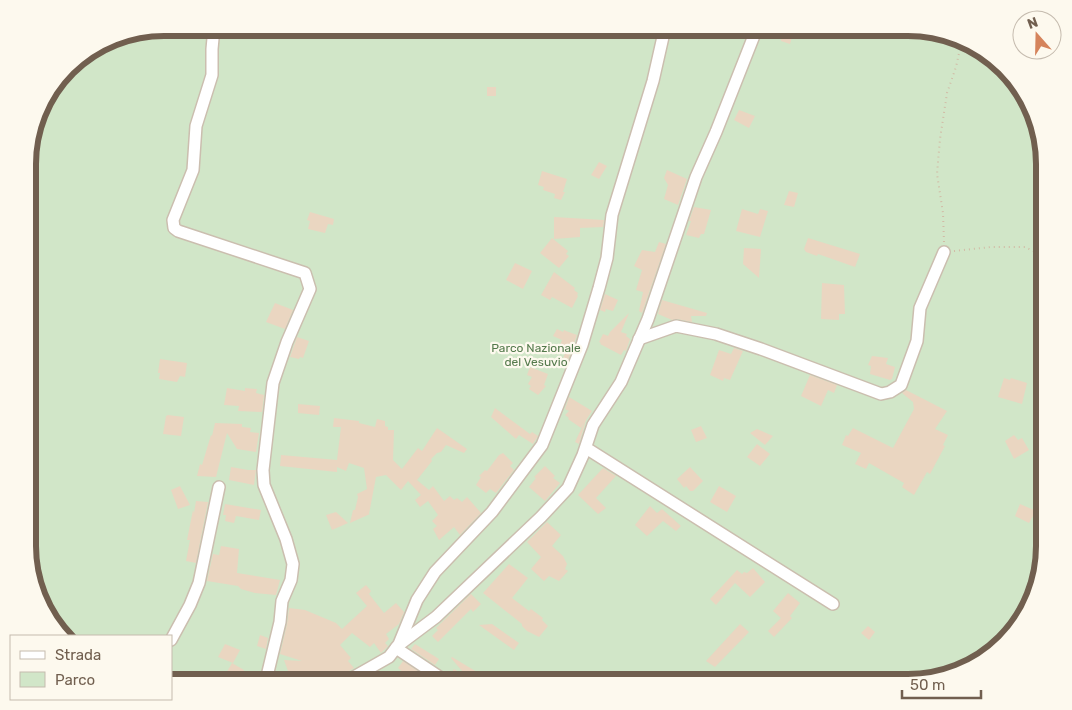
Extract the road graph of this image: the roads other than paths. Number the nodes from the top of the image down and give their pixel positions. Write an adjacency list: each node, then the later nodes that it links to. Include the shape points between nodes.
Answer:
1 (213, 36): 11 (street, via 212,75 196,126 193,170 173,224 178,231 305,274 310,289 272,383 264,485 286,539 292,564)
2 (663, 36): 10 (street, via 653,81 612,215 607,258 588,326 542,445 492,512 435,572 417,600)
3 (753, 36): 5 (street, via 696,177)
4 (944, 252): 5 (street, via 920,308 917,341 901,385 890,392 881,394 761,349 691,328 676,326)
5 (639, 339): 6 (street, via 621,382 593,425)
6 (586, 448): 8 (street); 10 (street, via 568,488 541,517 436,617)
7 (219, 487): 9 (street, via 199,583)
8 (833, 604)
9 (172, 638)
10 (397, 646): 12 (street, via 389,657); 13 (street)
11 (268, 674)
12 (360, 674)
13 (435, 674)

